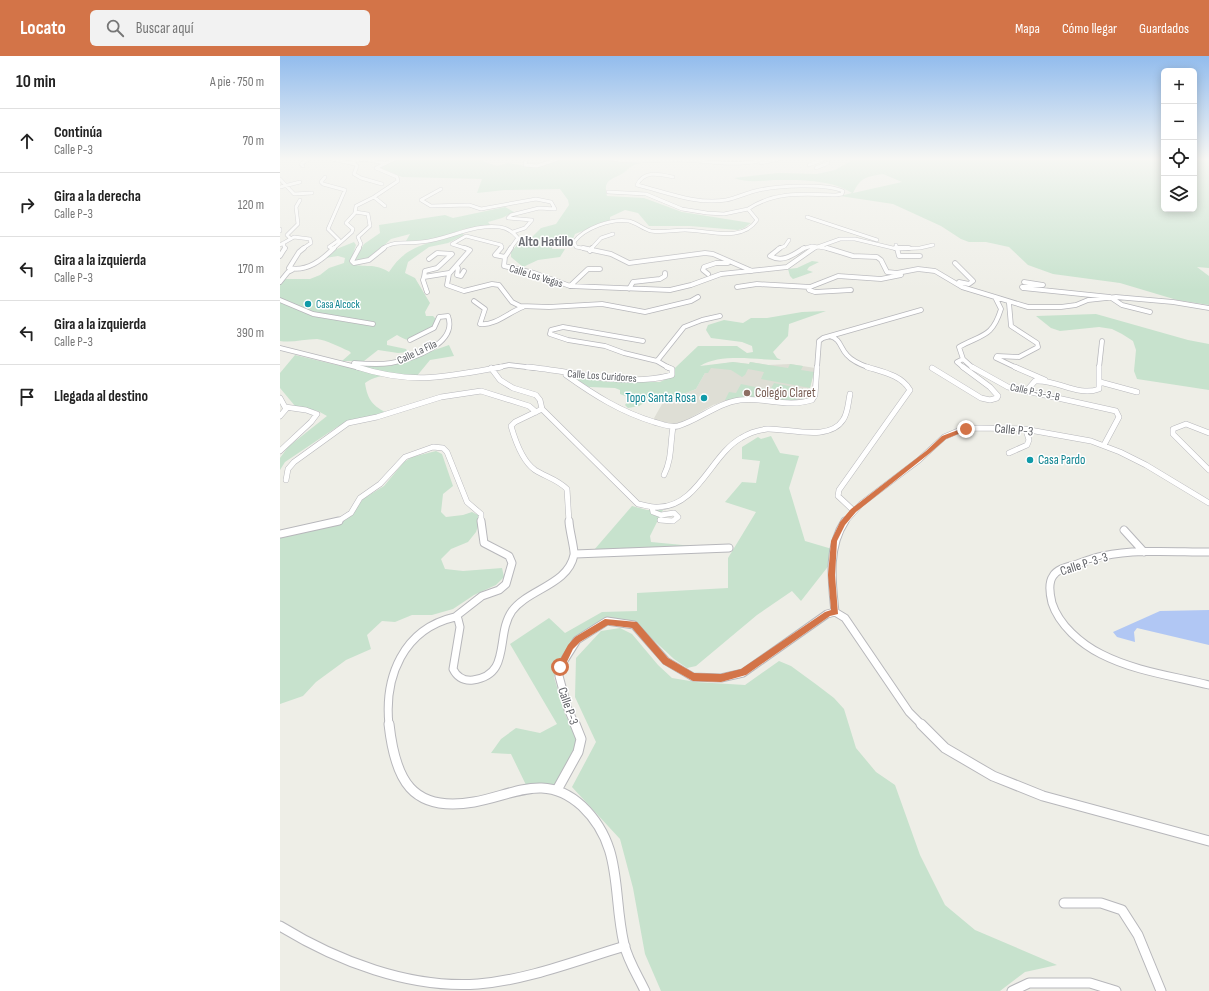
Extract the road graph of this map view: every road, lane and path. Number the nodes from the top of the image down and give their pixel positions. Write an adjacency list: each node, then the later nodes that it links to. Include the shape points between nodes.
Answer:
1 (298, 203): 16 (street, via 296,207 298,224 287,235)
2 (340, 203): 21 (street, via 329,220 328,229 339,240 329,247)
3 (363, 203): 12 (street, via 356,206)
4 (382, 203): 10 (street)
5 (426, 203): 6 (street, via 430,205 468,205 480,210)
6 (511, 203)
7 (551, 203): 14 (street, via 556,209 538,208 511,215 508,218 532,220 525,228)
8 (666, 203): 11 (street, via 682,209 707,213 724,214)
9 (755, 203): 11 (street)
10 (385, 206)
11 (748, 209): 23 (street, via 757,220 752,227 738,233 653,231 630,221 606,223 575,239 576,247)
12 (355, 212): 14 (street, via 368,214 370,226 358,238 360,244 352,261 354,264 368,262 390,244 431,241 467,229 500,227); 21 (street, via 346,223 353,230)
13 (807, 217): 22 (street, via 859,235 892,243)
14 (513, 232): 26 (street, Calle Los Vegas, via 518,238)
15 (612, 234): 23 (street, via 601,238)
16 (290, 238): 18 (street); 33 (street, via 303,237 311,241 299,252 289,267)
17 (789, 240): 20 (street, via 785,247 770,256 781,258 807,247)
18 (282, 245): 24 (street, via 285,250)
19 (933, 245): 22 (street)
20 (818, 247): 22 (street, via 844,238); 32 (street, via 852,256 872,256 882,261 885,271 890,273); 35 (street, Calle Los Vegas, via 787,267)
21 (333, 249): 33 (street, via 311,266)
22 (897, 249): 25 (street, via 899,256)
23 (590, 251): 28 (street, via 611,254 629,263 705,253)
24 (280, 256)
25 (920, 256)
26 (505, 258): 30 (street, via 494,255 502,247 501,244 466,236 452,244 470,250); 43 (street, Calle Los Vegas, via 503,263 508,268 534,273)
27 (429, 259): 40 (street, via 437,253 452,254 436,269 425,271)
28 (730, 262): 35 (street); 38 (street, via 708,265 703,270)
29 (955, 263): 39 (street, via 973,281 972,283 965,284)
30 (456, 266): 34 (street, via 456,275 461,276); 36 (street)
31 (600, 269): 43 (street, via 588,269)
32 (918, 269): 39 (street, via 935,271); 45 (street, via 881,279 838,276)
33 (292, 270): 41 (street)
34 (464, 271)
35 (752, 271): 46 (street, Calle Los Vegas, via 721,274 670,290)
36 (449, 273): 40 (street); 55 (street, via 447,285 456,289 473,290 496,284 503,288 516,305)
37 (666, 273): 46 (street, via 662,278 633,282)
38 (708, 274)
39 (942, 275): 50 (street, via 962,287)
40 (424, 277): 48 (street)
41 (280, 282)
42 (1024, 282): 51 (street, via 1044,285 1023,288)
43 (570, 286): 46 (street, Calle Los Vegas)
44 (737, 287): 45 (street, via 757,284)
45 (808, 287): 47 (street, via 815,292)
46 (629, 289)
47 (851, 290)
48 (427, 292)
49 (698, 297): 55 (street, via 645,312 602,304)
50 (995, 297): 54 (street); 66 (street, via 1001,309 998,323 983,337 959,347)
51 (1110, 297): 54 (street, via 1061,308 1028,307); 56 (street); 58 (street, via 1122,305)
52 (280, 300): 60 (street, via 313,313)
53 (474, 301): 55 (street, via 485,309 480,322 484,326)
54 (1009, 303): 72 (street, via 1011,326 1037,343 1038,347 1019,357 996,358)
55 (527, 306)
56 (1209, 308)
57 (921, 310): 61 (street, via 871,322)
58 (1150, 312)
59 (720, 316): 67 (street, via 684,328)
60 (373, 324)
61 (829, 336): 81 (street, via 820,341 815,395 812,400 797,404 740,400 719,406); 92 (street, via 835,337 854,361 896,377 910,390 839,490 838,496)
62 (410, 340): 68 (street, Calle La Fila, via 434,328 440,316 448,316 451,324 446,338 403,360 379,365)
63 (643, 340): 67 (street, Calle Los Curidores, via 563,327 551,330 550,334)
64 (1102, 341): 73 (street, via 1098,376)
65 (280, 348): 68 (street, Calle Los Curidores)
66 (963, 359): 70 (street, via 957,362 990,387 997,398 981,398); 74 (street, Calle P-3-3-B, via 999,383)
67 (657, 361): 71 (street, Calle Los Curidores, via 672,369 672,375 646,380)
68 (339, 362): 69 (street, Calle Los Curidores, via 400,378 440,378)
69 (491, 368): 71 (street, Calle Los Curidores, via 520,366); 79 (street, via 500,380 513,388 536,395 540,400)
70 (932, 368)
71 (565, 374): 81 (street, via 617,409 634,417)
72 (1045, 380): 73 (street, via 1089,391 1099,388); 74 (street, via 1035,381)
73 (1100, 382): 75 (street)
74 (1029, 391): 84 (street, Calle P-3-3-B, via 1112,409 1119,417)
75 (1137, 392)
76 (850, 394): 91 (street, via 842,423 831,431 819,433 772,428 748,434 714,461 688,496 673,505)
77 (280, 398): 78 (street)
78 (285, 408): 80 (street, via 285,412); 85 (street, via 317,414)
79 (539, 410): 89 (street, via 481,391 418,403 348,423 294,462 288,469); 91 (street, via 638,504); 99 (street, via 511,426 531,467 556,478 567,489 570,536)
80 (280, 416)
81 (673, 427): 88 (street, via 670,464)
82 (1026, 430): 84 (street, Calle P-3); 86 (street, via 1027,445); 92 (street, Calle P-3, via 992,427 966,429 944,437)
83 (1209, 433): 87 (street, via 1187,424 1177,425 1173,429 1173,434)
84 (1104, 445): 90 (street, Calle P-3, via 1147,466)
85 (280, 451)
86 (1009, 453)
87 (1209, 470)
88 (664, 474)
89 (286, 480)
90 (1209, 503)
91 (652, 507): 93 (street, via 656,514 674,513 678,517 673,521)
92 (854, 511): 100 (street, Calle P-3, via 842,524 834,541 832,575)
93 (660, 520)
94 (1124, 530): 97 (street)
95 (280, 534): 101 (street, via 343,520 351,513 360,498 380,484 405,457 433,447 443,448 447,452 466,502 481,514 484,543 509,556 512,563 503,587 482,596)
96 (729, 548): 99 (street)
97 (1144, 552): 98 (street, Calle P-3-3); 102 (street, Calle P-3-3, via 1103,556 1059,570 1053,575 1049,590 1057,613 1073,634 1090,648 1126,664)
98 (1209, 552)
99 (575, 554): 101 (street, via 568,568 555,582 524,601 508,616 497,666 485,679 470,680 455,674 453,669 460,627)
100 (835, 612): 103 (street, Calle P-3, via 828,614 743,673 721,678 693,677 666,661 634,625 607,621 577,640 565,656 559,676 568,709 581,739 578,752); 104 (street, via 845,618 909,712 945,748 993,776 1043,796)
101 (455, 617): 103 (street, via 436,624 414,640 392,674 387,702 388,722 396,763 403,780 423,798 442,804 469,803 524,788)
102 (1209, 685)
103 (557, 790): 107 (street, via 571,797 593,818 608,843 613,859)
104 (1209, 841)
105 (1064, 903): 112 (street, via 1098,903 1124,911)
106 (280, 926): 108 (street, via 312,945 404,977)
107 (625, 946): 108 (street); 109 (street)
108 (476, 988)
109 (645, 991)
110 (1012, 991): 111 (street, via 1029,983 1090,983)
111 (1116, 991)
112 (1161, 991)

